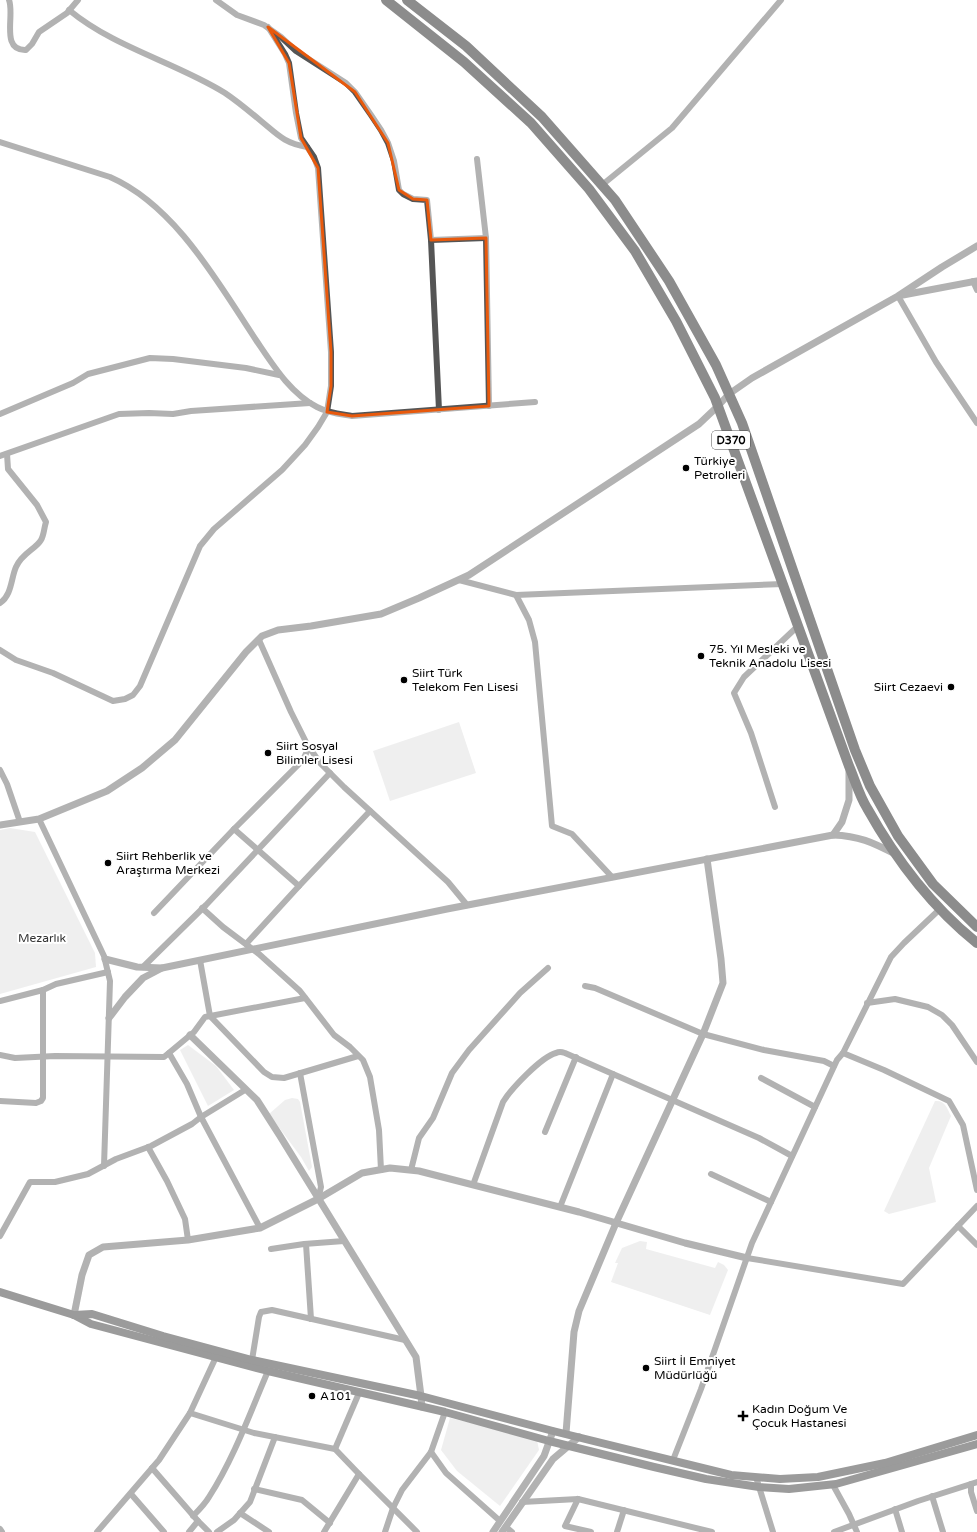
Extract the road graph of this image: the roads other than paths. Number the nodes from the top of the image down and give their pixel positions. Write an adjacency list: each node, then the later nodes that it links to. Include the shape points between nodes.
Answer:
1 (9, 0): 7 (street, via 11,42 20,50 26,50 39,32)
2 (78, 0): 7 (street)
3 (216, 0): 8 (street, via 237,15)
4 (386, 0): 24 (highway, D370, via 464,62 531,124 589,190 635,251 676,321)
5 (407, 0): 12 (highway, D370, via 466,46 542,117)
6 (781, 0): 12 (street, via 672,128)
7 (70, 10): 10 (street, via 100,31 208,83 246,108 284,140)
8 (268, 27): 10 (street, via 289,63 297,119); 14 (street, via 296,51 346,83 355,92 388,144 394,162 398,190 413,199 427,200)
9 (0, 142): 19 (street, via 110,177 147,200 162,213 202,259)
10 (307, 147): 26 (street, via 318,168 320,192 331,352 331,386)
11 (477, 159): 13 (street)
12 (602, 185): 20 (highway, D370, via 615,200 669,281 716,365)
13 (486, 238): 14 (street); 23 (street)
14 (431, 240): 25 (street)
15 (977, 246): 18 (street)
16 (975, 281): 17 (street); 18 (street)
17 (977, 290)
18 (898, 296): 20 (street, via 752,378); 28 (street, via 936,362)
19 (279, 375): 22 (street); 27 (street, via 246,368 150,358 88,374)
20 (729, 394): 24 (street); 57 (highway, D370, via 742,423 855,750 870,786 898,836 933,884)
21 (536, 402): 23 (street)
22 (310, 403): 26 (street); 29 (street, via 173,414 119,414)
23 (489, 406): 25 (street)
24 (718, 406): 30 (street, via 699,424); 31 (highway, D370)
25 (439, 410): 26 (street, via 352,416)
26 (327, 412): 36 (street, via 305,445 282,470 214,529 203,542 140,686 133,695 113,701 53,673 16,660)
27 (0, 414)
28 (977, 423)
29 (3, 455): 33 (street, via 8,468 37,505 46,522 41,541 23,556 16,567 12,585 4,600)
30 (459, 580): 32 (street); 35 (street, via 381,614 278,630 262,636)
31 (783, 584): 32 (street); 34 (highway, D370)
32 (516, 595): 51 (street, via 529,620 535,642 552,826 572,834)
33 (0, 602)
34 (798, 626): 38 (highway, D370); 41 (street, via 744,677 734,693 751,733)
35 (259, 640): 37 (street); 43 (street, via 246,652 175,740 142,768 107,791)
36 (0, 650)
37 (309, 747): 40 (street); 46 (street, via 303,760)
38 (849, 766): 47 (street, via 849,800 842,822); 49 (highway, D370, via 866,807)
39 (0, 770): 44 (street)
40 (330, 773): 42 (street); 48 (street)
41 (775, 807)
42 (370, 811): 52 (street); 53 (street, via 448,882)
43 (39, 819): 44 (street); 60 (street)
44 (20, 822): 45 (street)
45 (0, 825)
46 (234, 829): 48 (street); 56 (street)
47 (833, 835): 49 (street, via 852,835); 50 (street)
48 (258, 850): 52 (street); 54 (street)
49 (897, 855): 55 (highway, D370, via 925,892)
50 (707, 859): 51 (street); 74 (street, via 723,983)
51 (612, 877): 53 (street)
52 (299, 886): 59 (street)
53 (467, 905): 59 (street)
54 (202, 908): 59 (street); 62 (street)
55 (941, 908): 58 (highway, D370); 70 (street, via 891,957)
56 (154, 914)
57 (977, 927)
58 (977, 943)
59 (249, 947): 61 (street); 68 (street)
60 (105, 959): 62 (street); 65 (street)
61 (200, 960): 63 (street); 71 (street)
62 (144, 967): 63 (street)
63 (162, 968): 72 (street, via 143,978)
64 (548, 968): 97 (street, via 520,993 452,1073 433,1118 419,1138)
65 (108, 972): 67 (street, via 56,984); 72 (street)
66 (585, 986): 74 (street)
67 (43, 990): 69 (street); 78 (street)
68 (305, 998): 71 (street); 79 (street, via 334,1035)
69 (0, 1001)
70 (868, 1002): 76 (street); 82 (street, via 895,999 928,1007 952,1025)
71 (210, 1016): 73 (street, via 205,1016); 84 (street, via 264,1072 272,1077 284,1078)
72 (108, 1018): 80 (street)
73 (190, 1034): 75 (street); 87 (street)
74 (703, 1034): 83 (street, via 764,1050 824,1061); 89 (street)
75 (169, 1053): 80 (street, via 164,1057); 91 (street, via 187,1084)
76 (843, 1053): 83 (street); 100 (street, via 949,1101 963,1125)
77 (0, 1055): 78 (street, via 15,1058)
78 (42, 1056): 80 (street); 88 (street, via 41,1101)
79 (358, 1056): 84 (street); 96 (street, via 363,1060 370,1077 379,1130)
80 (107, 1057): 95 (street)
81 (576, 1057): 85 (street); 92 (street); 99 (street, via 556,1052 509,1092)
82 (977, 1062)
83 (834, 1066): 90 (street)
84 (300, 1073): 101 (street, via 321,1187)
85 (613, 1074): 89 (street); 104 (street)
86 (760, 1078): 90 (street)
87 (245, 1090): 91 (street); 101 (street, via 257,1100)
88 (0, 1101)
89 (673, 1101): 94 (street, via 759,1138); 105 (street)
90 (815, 1108): 94 (street)
91 (201, 1117): 93 (street); 107 (street)
92 (544, 1132)
93 (148, 1147): 95 (street); 109 (street, via 185,1219)
94 (792, 1156): 102 (street)
95 (104, 1166): 108 (street, via 88,1174 55,1182 30,1182)
96 (381, 1170): 97 (street); 101 (street, via 362,1173)
97 (411, 1170): 99 (street)
98 (711, 1174): 102 (street)
99 (473, 1185): 104 (street)
100 (977, 1190)
101 (318, 1198): 107 (street); 110 (street)
102 (771, 1202): 114 (street)
103 (977, 1206): 106 (street)
104 (560, 1207): 105 (street)
105 (616, 1223): 114 (street); 129 (street, via 579,1311 574,1332)
106 (958, 1226): 112 (street); 114 (street, via 903,1284)
107 (260, 1228): 109 (street)
108 (0, 1236)
109 (188, 1240): 116 (street, via 103,1246 95,1251 89,1255 82,1275)
110 (344, 1241): 111 (street); 118 (street)
111 (306, 1244): 113 (street); 117 (street)
112 (977, 1245)
113 (271, 1249)
114 (747, 1258): 138 (street, via 702,1389)
115 (0, 1292): 116 (main road)
116 (74, 1315): 119 (main road, via 91,1324); 120 (main road, via 92,1314)
117 (311, 1319): 118 (street); 120 (street, via 272,1310 261,1312)
118 (405, 1340): 123 (street, via 416,1357)
119 (216, 1357): 121 (main road); 126 (street)
120 (252, 1360): 123 (main road)
121 (268, 1371): 122 (main road); 127 (street)
122 (359, 1392): 124 (main road); 136 (street)
123 (421, 1396): 124 (street); 128 (main road)
124 (422, 1407): 125 (main road)
125 (445, 1412): 133 (main road); 137 (street)
126 (190, 1414): 127 (street); 139 (street)
127 (244, 1430): 131 (street); 155 (street, via 209,1498)
128 (553, 1431): 129 (main road); 133 (street)
129 (566, 1433): 132 (main road)
130 (977, 1435): 141 (main road, via 886,1463 818,1477)
131 (274, 1437): 136 (street); 145 (street)
132 (579, 1437): 135 (street); 138 (main road)
133 (549, 1441): 135 (main road); 159 (street, via 544,1456)
134 (977, 1444): 143 (main road)
135 (568, 1446): 144 (main road, via 706,1479); 149 (street, via 552,1459)
136 (335, 1449): 140 (street)
137 (431, 1452): 150 (street, via 402,1490); 159 (street, via 446,1473)
138 (673, 1460): 141 (main road, via 731,1475)
139 (152, 1468): 146 (street); 155 (street)
140 (358, 1474): 150 (street); 157 (street)
141 (756, 1477): 144 (street)
142 (974, 1483): 147 (street); 153 (street, via 971,1492)
143 (833, 1484): 144 (main road, via 790,1489); 158 (street)
144 (759, 1487): 176 (street)
145 (254, 1489): 154 (street, via 250,1502); 157 (street, via 302,1500)
146 (131, 1494): 162 (street); 163 (street)
147 (932, 1496): 151 (street); 180 (street)
148 (578, 1499): 149 (street); 152 (street); 173 (street, via 566,1526)
149 (522, 1502): 159 (street)
150 (393, 1508): 169 (street); 170 (street)
151 (895, 1509): 158 (street); 179 (street)
152 (624, 1510): 174 (street); 175 (street)
153 (977, 1511)
154 (240, 1513): 166 (street); 167 (street)
155 (193, 1516): 156 (street)
156 (198, 1521): 164 (street); 165 (street)
157 (330, 1523): 168 (street)
158 (854, 1524): 177 (street); 178 (street)
159 (503, 1527): 171 (street); 172 (street)
160 (0, 1529): 161 (street)
161 (2, 1532)
162 (97, 1532)
163 (164, 1532)
164 (189, 1532)
165 (209, 1532)
166 (217, 1532)
167 (269, 1532)
168 (324, 1532)
169 (385, 1532)
170 (417, 1532)
171 (493, 1532)
172 (512, 1532)
173 (591, 1532)
174 (617, 1532)
175 (712, 1532)
176 (772, 1532)
177 (834, 1532)
178 (857, 1532)
179 (902, 1532)
180 (943, 1532)

